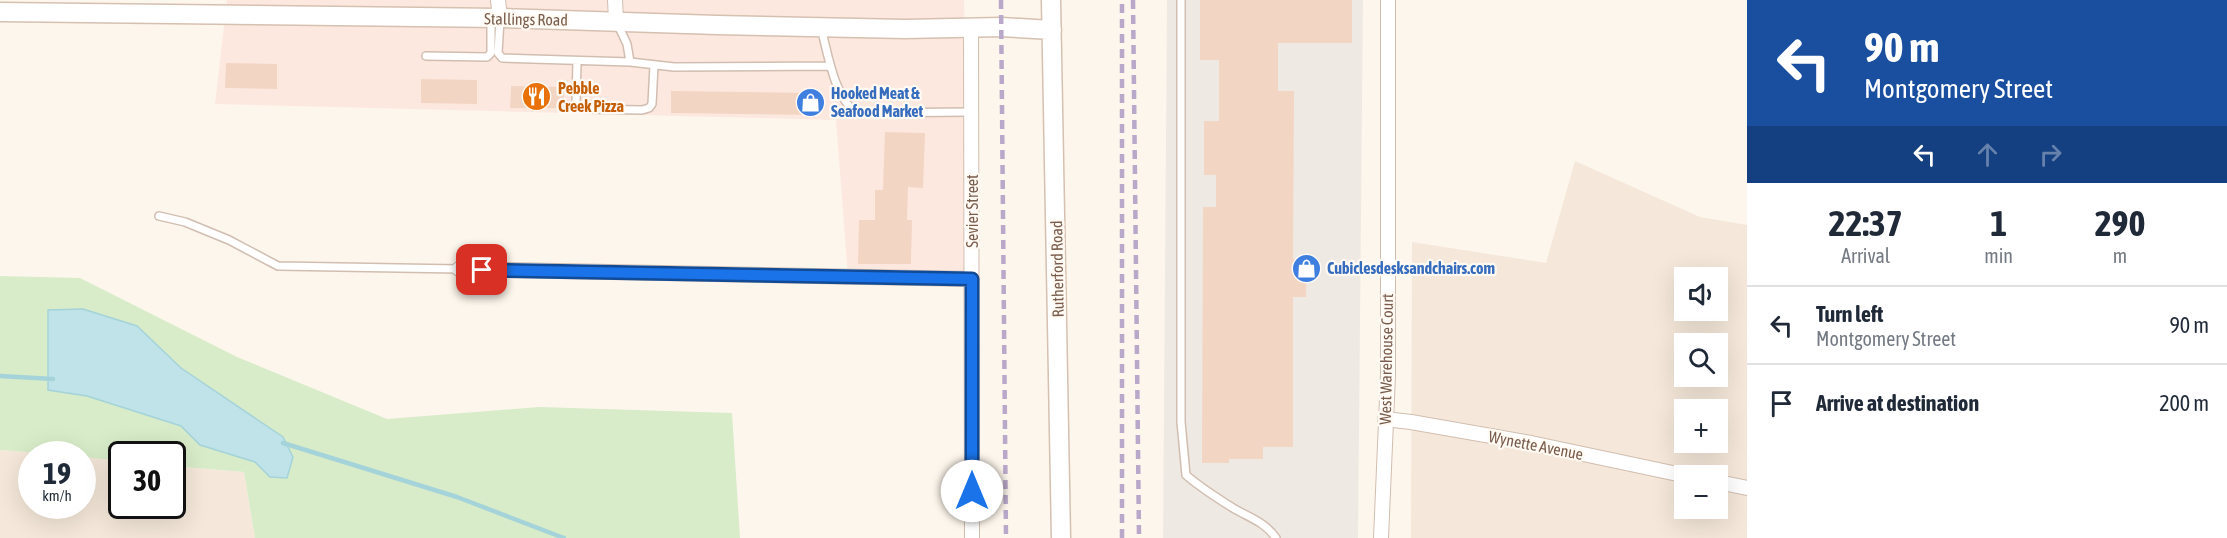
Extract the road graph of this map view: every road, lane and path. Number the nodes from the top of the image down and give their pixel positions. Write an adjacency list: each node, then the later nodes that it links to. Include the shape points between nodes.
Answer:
1 (615, 0): 7 (street)
2 (1051, 0): 10 (street, Rutherford Road)
3 (1181, 0): 26 (lane, via 1181,422 1186,475 1235,509 1262,522)
4 (1388, 0): 20 (street, West Warehouse Court)
5 (0, 12): 6 (street, Stallings Road)
6 (496, 12): 7 (street, Stallings Road); 11 (lane, via 491,53 487,57); 12 (lane, via 498,53 502,58)
7 (616, 20): 8 (street, Stallings Road); 13 (lane)
8 (821, 27): 9 (street, Stallings Road); 15 (lane)
9 (971, 27): 10 (street, Stallings Road); 16 (street, Sevier Street)
10 (1052, 30): 25 (street, Rutherford Road)
11 (426, 56)
12 (577, 62): 13 (lane); 14 (lane, via 576,103 584,109 649,108)
13 (630, 62): 14 (lane)
14 (654, 65): 15 (lane)
15 (830, 66): 16 (lane, via 845,105 856,113)
16 (972, 112): 19 (street, Sevier Street)
17 (159, 216): 18 (lane, via 218,235 278,266)
18 (459, 269): 19 (street)
19 (972, 279): 24 (street, Sevier Street)
20 (1385, 419): 21 (street, Wynette Avenue, via 1531,443); 27 (street, West Warehouse Court)
21 (1674, 473)
22 (1728, 484): 23 (street)
23 (1747, 488)
24 (972, 538)
25 (1061, 538)
26 (1276, 538)
27 (1381, 538)

